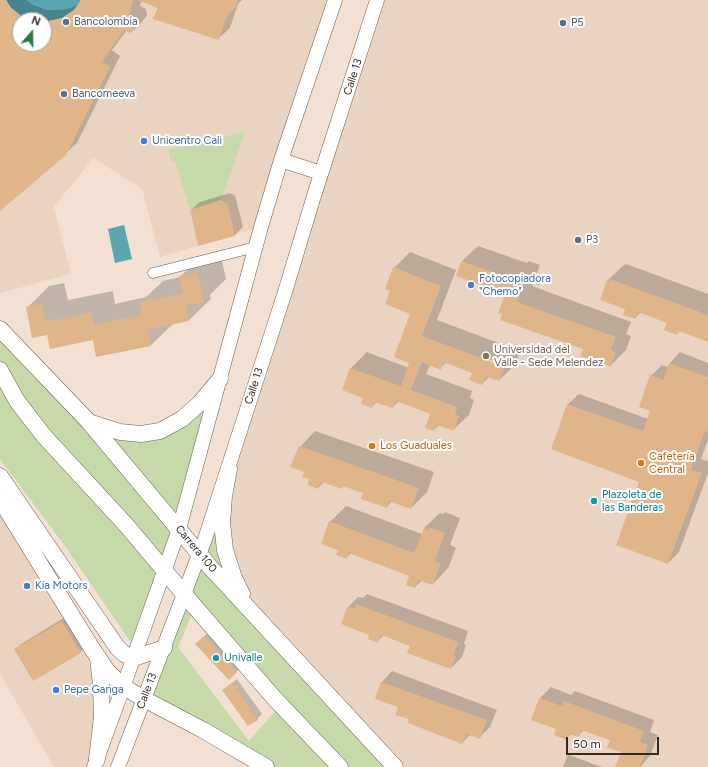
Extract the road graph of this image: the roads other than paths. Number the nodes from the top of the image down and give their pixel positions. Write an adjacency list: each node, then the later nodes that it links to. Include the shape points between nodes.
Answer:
1 (334, 0): 3 (main road, Calle 13)
2 (377, 0): 4 (main road, Calle 13)
3 (281, 160): 4 (main road); 5 (main road, Calle 13)
4 (321, 173): 11 (main road, Calle 13)
5 (256, 247): 6 (street); 9 (main road, Calle 13)
6 (153, 273)
7 (0, 328): 10 (main road, Carrera 100)
8 (0, 370): 16 (main road, via 17,402 44,436)
9 (220, 379): 10 (main road, via 200,403 182,419 160,431 141,434 120,432); 14 (main road, Calle 13)
10 (89, 422): 14 (main road, Carrera 100)
11 (229, 469): 15 (main road, Calle 13); 18 (main road, via 222,522 225,550 234,578 247,604)
12 (0, 476): 21 (main road, via 117,647 124,654)
13 (0, 500): 20 (main road)
14 (179, 529): 15 (main road, Carrera 100); 16 (main road, Calle 13)
15 (199, 554): 17 (main road, Calle 13); 18 (main road, Carrera 100)
16 (165, 571): 17 (main road); 21 (main road, Calle 13)
17 (184, 595): 19 (main road, Calle 13); 27 (main road, via 275,699)
18 (266, 628): 28 (main road, Carrera 100)
19 (164, 648): 21 (main road); 23 (main road, Calle 13)
20 (97, 657): 22 (main road); 24 (main road, via 102,712)
21 (134, 658): 22 (main road, Calle 13)
22 (124, 687): 23 (main road); 24 (main road, Calle 13)
23 (144, 699): 25 (main road, Calle 13); 26 (main road)
24 (95, 763)
25 (118, 767)
26 (266, 767)
27 (340, 767)
28 (395, 767)

